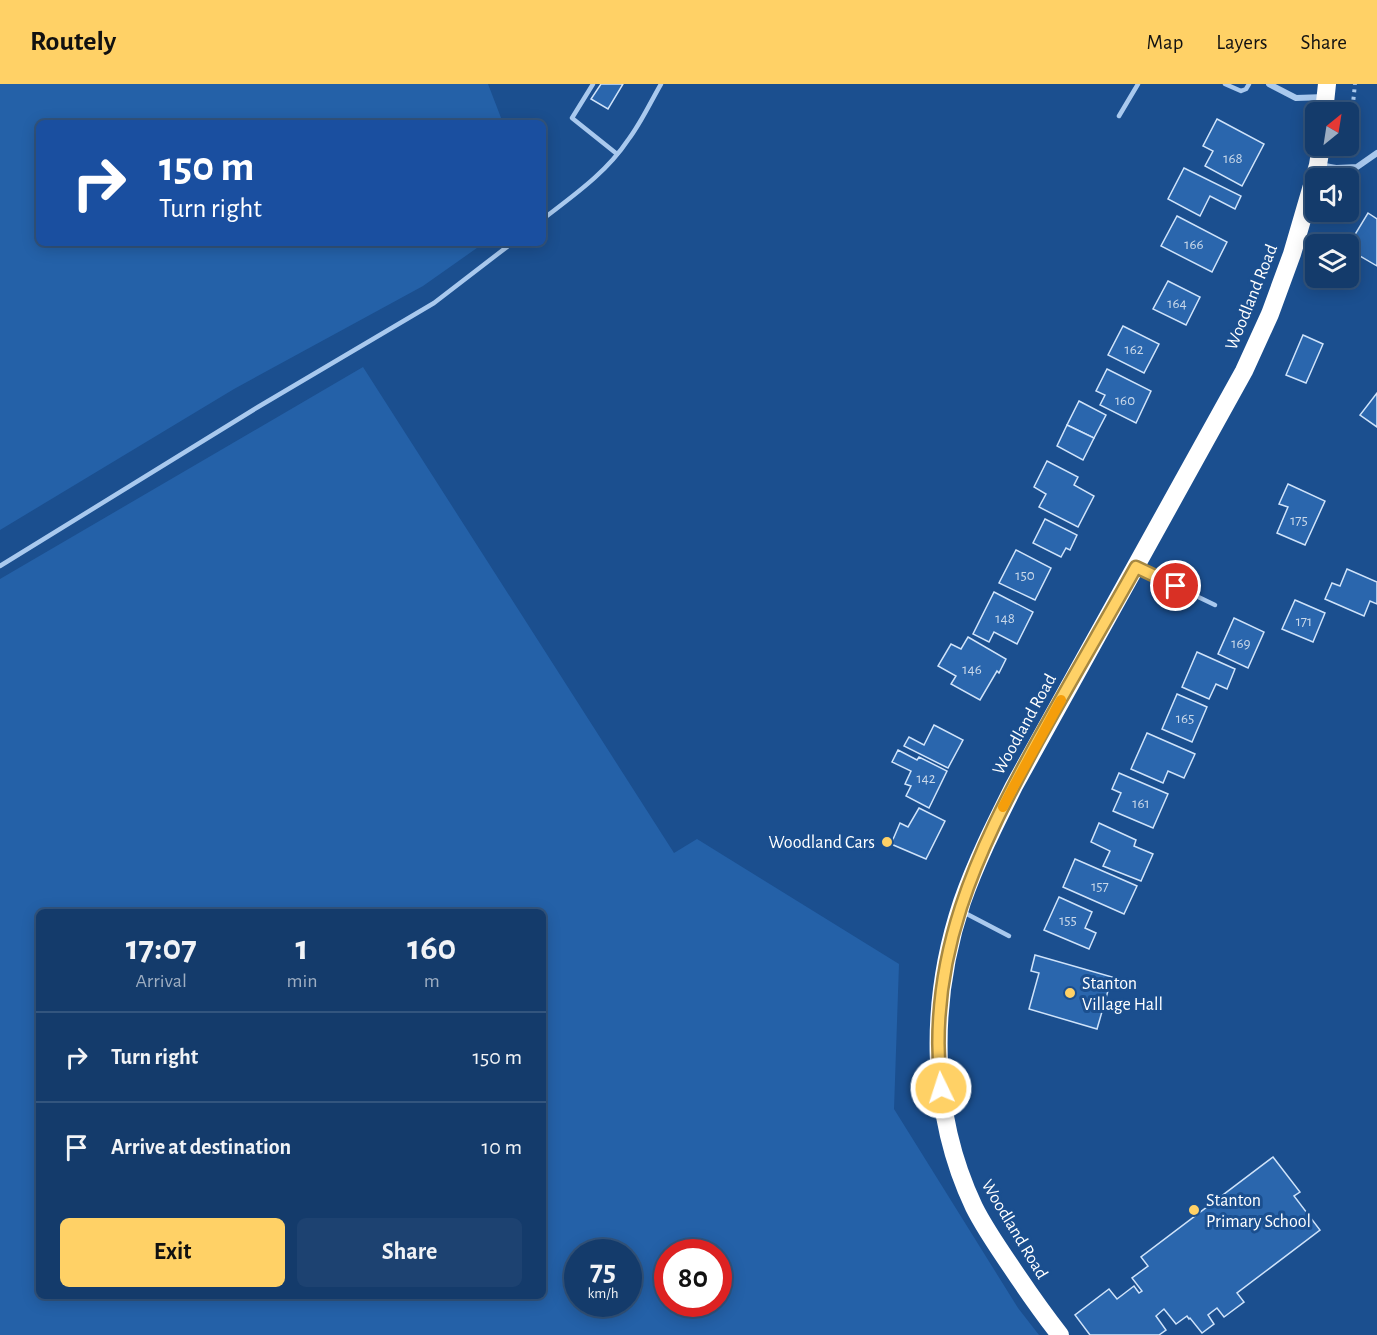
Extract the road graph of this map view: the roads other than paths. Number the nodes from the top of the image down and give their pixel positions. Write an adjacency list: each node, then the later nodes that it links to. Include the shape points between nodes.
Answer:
1 (593, 84): 10 (lane, via 572,118)
2 (661, 84): 10 (lane)
3 (1138, 84): 8 (lane)
4 (1225, 84): 5 (lane, via 1241,92)
5 (1249, 84)
6 (1269, 84): 7 (street, via 1296,98)
7 (1326, 98)
8 (1119, 116)
9 (1377, 153): 12 (street, via 1357,167)
10 (617, 154): 13 (lane, via 594,179)
11 (1319, 156): 12 (highway, Woodland Road)
12 (1318, 165): 16 (highway, Woodland Road, via 1292,254 1253,352)
13 (546, 217)
14 (508, 246): 15 (lane, via 434,303)
15 (0, 566)
16 (1136, 567): 17 (lane); 18 (highway, Woodland Road, via 1014,786 985,845)
17 (1215, 605)
18 (960, 910): 19 (lane); 20 (highway, Woodland Road, via 945,967 938,1036 943,1106 952,1148 975,1209)
19 (1009, 936)
20 (1060, 1335)

